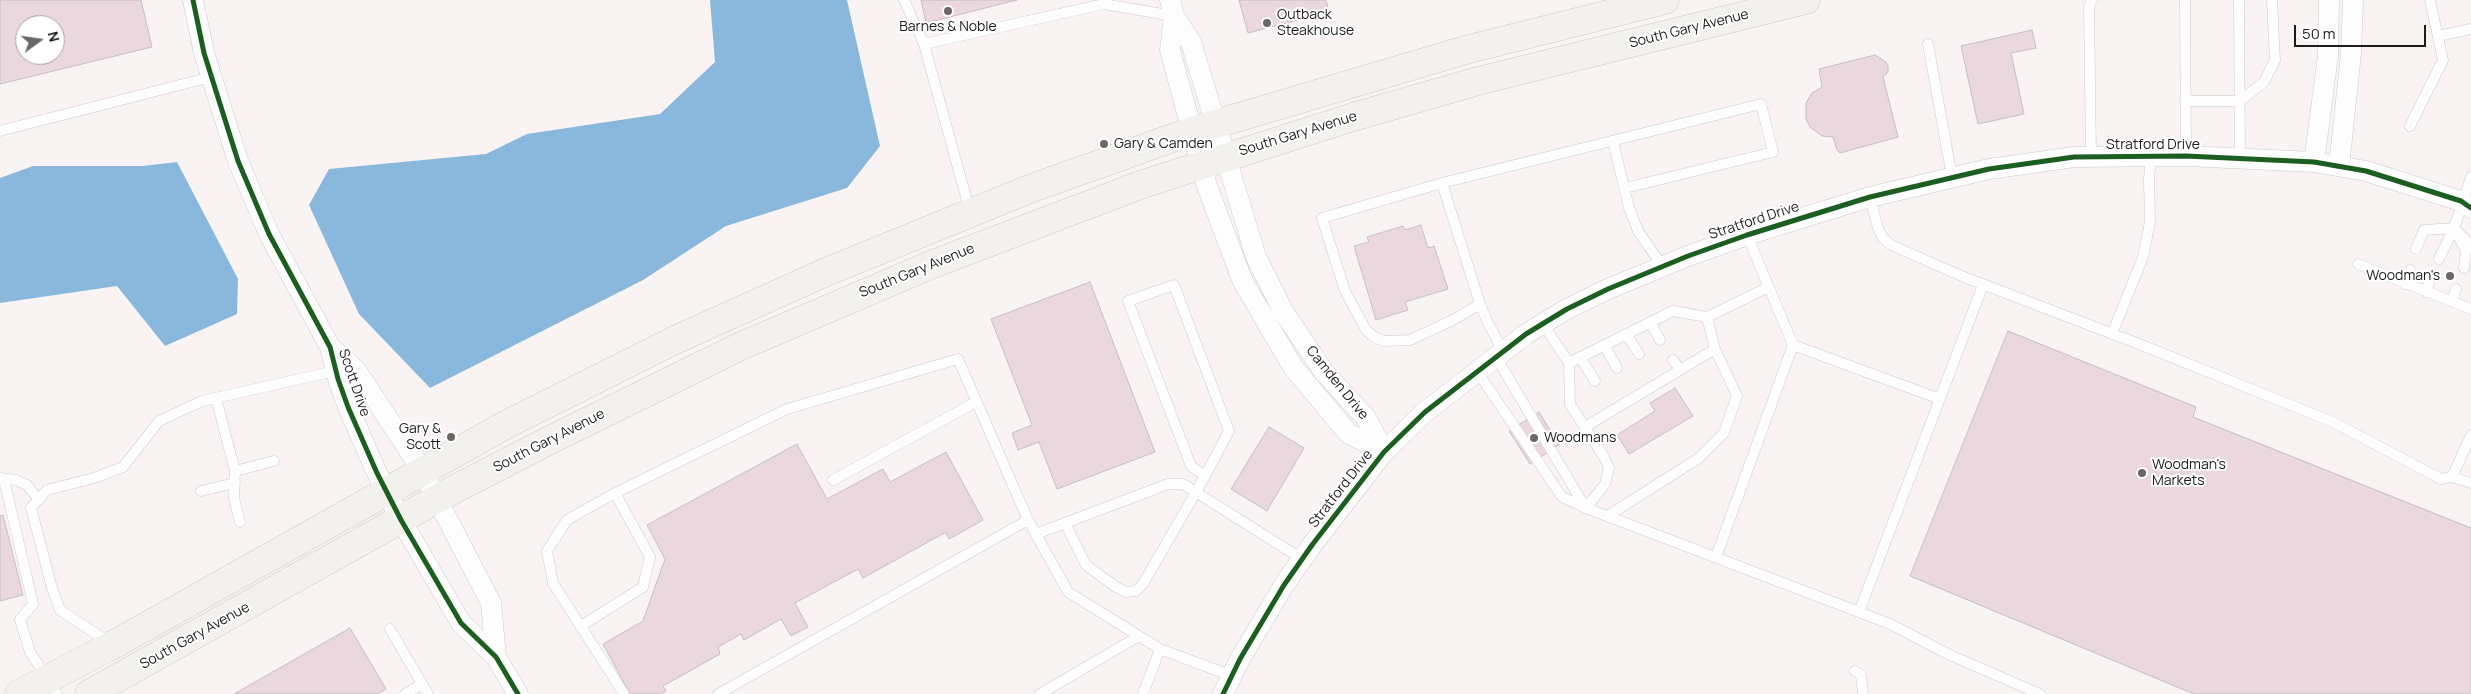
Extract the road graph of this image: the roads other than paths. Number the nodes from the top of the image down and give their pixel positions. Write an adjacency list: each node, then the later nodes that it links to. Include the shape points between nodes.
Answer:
1 (193, 0): 17 (street, Scott Drive)
2 (904, 0): 15 (lane)
3 (1665, 0): 21 (main road, via 1469,49)
4 (1806, 0): 28 (main road, South Gary Avenue, via 1478,81)
5 (2092, 0): 24 (lane, via 2089,6)
6 (2185, 0): 18 (lane)
7 (2239, 0): 19 (lane)
8 (2272, 0): 19 (lane, via 2275,60 2264,82)
9 (2329, 0): 29 (street, via 2328,56)
10 (2353, 0): 30 (street, via 2351,54)
11 (2430, 0): 14 (lane)
12 (1172, 8): 15 (lane, via 1104,4); 21 (street, Camden Drive, via 1170,50)
13 (2471, 29): 14 (lane)
14 (2438, 36): 20 (lane, via 2443,60)
15 (924, 44): 37 (lane)
16 (1928, 44): 31 (lane)
17 (211, 77): 22 (lane); 64 (street, Scott Drive, via 238,161 269,234)
18 (2185, 101): 19 (lane); 26 (lane)
19 (2240, 101): 27 (lane)
20 (2410, 126)
21 (1204, 127): 28 (street, Camden Drive); 37 (main road)
22 (0, 131)
23 (1613, 141): 33 (lane); 34 (lane); 34 (lane, via 1761,104 1773,152)
24 (2091, 156): 25 (street, Stratford Drive); 31 (street, Stratford Drive, via 2008,166)
25 (2151, 156): 26 (street, Stratford Drive); 60 (lane, via 2148,179 2150,222 2144,257)
26 (2186, 156): 27 (street, Stratford Drive)
27 (2240, 158): 29 (street, Stratford Drive)
28 (1213, 160): 85 (street, Camden Drive, via 1283,311 1324,372 1366,418); 99 (main road, South Gary Avenue, via 997,238 810,316 625,402)
29 (2314, 162): 30 (street, Stratford Drive)
30 (2339, 166): 36 (street, Stratford Drive, via 2366,171)
31 (1952, 177): 35 (street, Stratford Drive)
32 (2471, 177): 36 (lane)
33 (1442, 183): 54 (lane); 54 (lane, via 1322,218 1345,291 1366,330 1374,337 1384,341 1410,340)
34 (1624, 188): 44 (lane, via 1638,231)
35 (1870, 197): 39 (street, Stratford Drive); 49 (lane, via 1878,228 1891,245)
36 (2466, 205): 38 (lane)
37 (970, 213): 88 (main road, via 795,285 675,340)
38 (2454, 228): 40 (lane); 41 (lane, via 2424,230); 42 (lane); 45 (lane, via 2466,251)
39 (1747, 235): 44 (street, Stratford Drive); 50 (lane)
40 (2471, 245)
41 (2416, 249)
42 (2439, 259)
43 (2358, 264): 48 (lane)
44 (1663, 267): 58 (street, Stratford Drive, via 1608,288)
45 (2464, 268)
46 (2410, 270): 48 (lane)
47 (2430, 278): 52 (lane)
48 (2405, 284): 52 (lane)
49 (1983, 285): 60 (lane); 81 (lane)
50 (1769, 287): 56 (lane); 62 (lane)
51 (2456, 288): 53 (lane)
52 (2426, 292): 53 (lane)
53 (2452, 302): 55 (lane)
54 (1480, 304): 66 (lane)
55 (2471, 309)
56 (1708, 317): 57 (lane, via 1673,311); 65 (lane)
57 (1650, 322): 59 (lane); 61 (lane)
58 (1543, 324): 66 (street, Stratford Drive); 70 (lane)
59 (1626, 334): 63 (lane); 67 (lane)
60 (2112, 334): 90 (lane, via 2333,422 2441,479)
61 (1660, 340)
62 (1793, 344): 81 (lane); 108 (lane)
63 (1604, 345): 68 (lane); 71 (lane)
64 (330, 348): 74 (street, Scott Drive); 88 (street, Scott Drive, via 356,370)
65 (1715, 349): 73 (lane); 102 (lane, via 1736,396 1724,433 1698,458)
66 (1500, 354): 72 (street, Stratford Drive); 101 (lane)
67 (1639, 354)
68 (1580, 357): 70 (lane); 76 (lane)
69 (1673, 360): 73 (lane)
70 (1569, 363): 83 (lane, via 1570,404)
71 (1617, 368)
72 (1477, 370): 85 (street, Stratford Drive, via 1425,412); 101 (lane, via 1562,497)
73 (1680, 370): 77 (lane)
74 (336, 371): 80 (lane); 96 (street, Scott Drive, via 348,407)
75 (1651, 374): 77 (lane)
76 (1595, 381)
77 (1658, 383): 79 (lane)
78 (1630, 387): 79 (lane)
79 (1636, 397): 83 (lane, via 1611,405)
80 (216, 398): 87 (lane); 100 (lane, via 159,421 124,467 47,490)
81 (1940, 399): 110 (lane)
82 (976, 402): 92 (lane); 98 (lane, via 958,359 787,409); 104 (lane)
83 (1585, 427): 101 (lane, via 1609,468 1604,484)
84 (2471, 435): 90 (lane)
85 (1384, 452): 109 (street, Stratford Drive)
86 (274, 462): 87 (lane)
87 (235, 470): 93 (lane)
88 (422, 470): 96 (main road); 99 (street, Scott Drive)
89 (1205, 476): 89 (lane, via 1229,431 1174,285 1128,301 1190,466); 97 (lane)
90 (2452, 477): 94 (lane)
91 (2, 478): 100 (lane, via 27,485); 120 (lane, via 33,604 20,620 30,652)
92 (833, 480)
93 (234, 483): 95 (lane); 105 (lane)
94 (2471, 484)
95 (201, 491)
96 (387, 491): 103 (street, Scott Drive); 114 (main road)
97 (1196, 492): 106 (lane, via 1183,484 1168,484); 106 (lane, via 1136,591 1126,592 1116,587 1086,564); 109 (lane)
98 (615, 493): 111 (lane, via 566,520 547,551 553,583); 111 (lane, via 650,557 643,587)
99 (438, 499): 103 (main road, South Gary Avenue); 116 (street, Scott Drive, via 491,603)
100 (39, 500): 114 (lane, via 31,508 60,610)
101 (1586, 508): 102 (lane)
102 (1609, 515): 108 (lane)
103 (400, 520): 116 (street, Scott Drive, via 462,623); 122 (main road, South Gary Avenue)
104 (1028, 520): 107 (lane); 127 (lane)
105 (240, 522)
106 (1065, 523): 107 (lane)
107 (1036, 534): 113 (lane, via 1068,592)
108 (1716, 557): 110 (lane)
109 (1302, 560): 119 (street, Stratford Drive, via 1284,585)
110 (1859, 612): 131 (lane)
111 (581, 626): 126 (lane)
112 (390, 629): 118 (lane)
113 (1139, 636): 115 (lane); 128 (lane)
114 (113, 645): 120 (main road)
115 (1160, 648): 119 (lane); 129 (lane)
116 (496, 657): 125 (street, Scott Drive)
117 (1855, 671): 130 (lane, via 1861,675)
118 (422, 684): 123 (lane); 124 (lane)
119 (1228, 685)
120 (53, 687): 121 (main road)
121 (19, 694)
122 (89, 694)
123 (405, 694)
124 (428, 694)
125 (518, 694)
126 (624, 694)
127 (718, 694)
128 (1040, 694)
129 (1142, 694)
130 (1863, 694)
131 (2040, 694)

